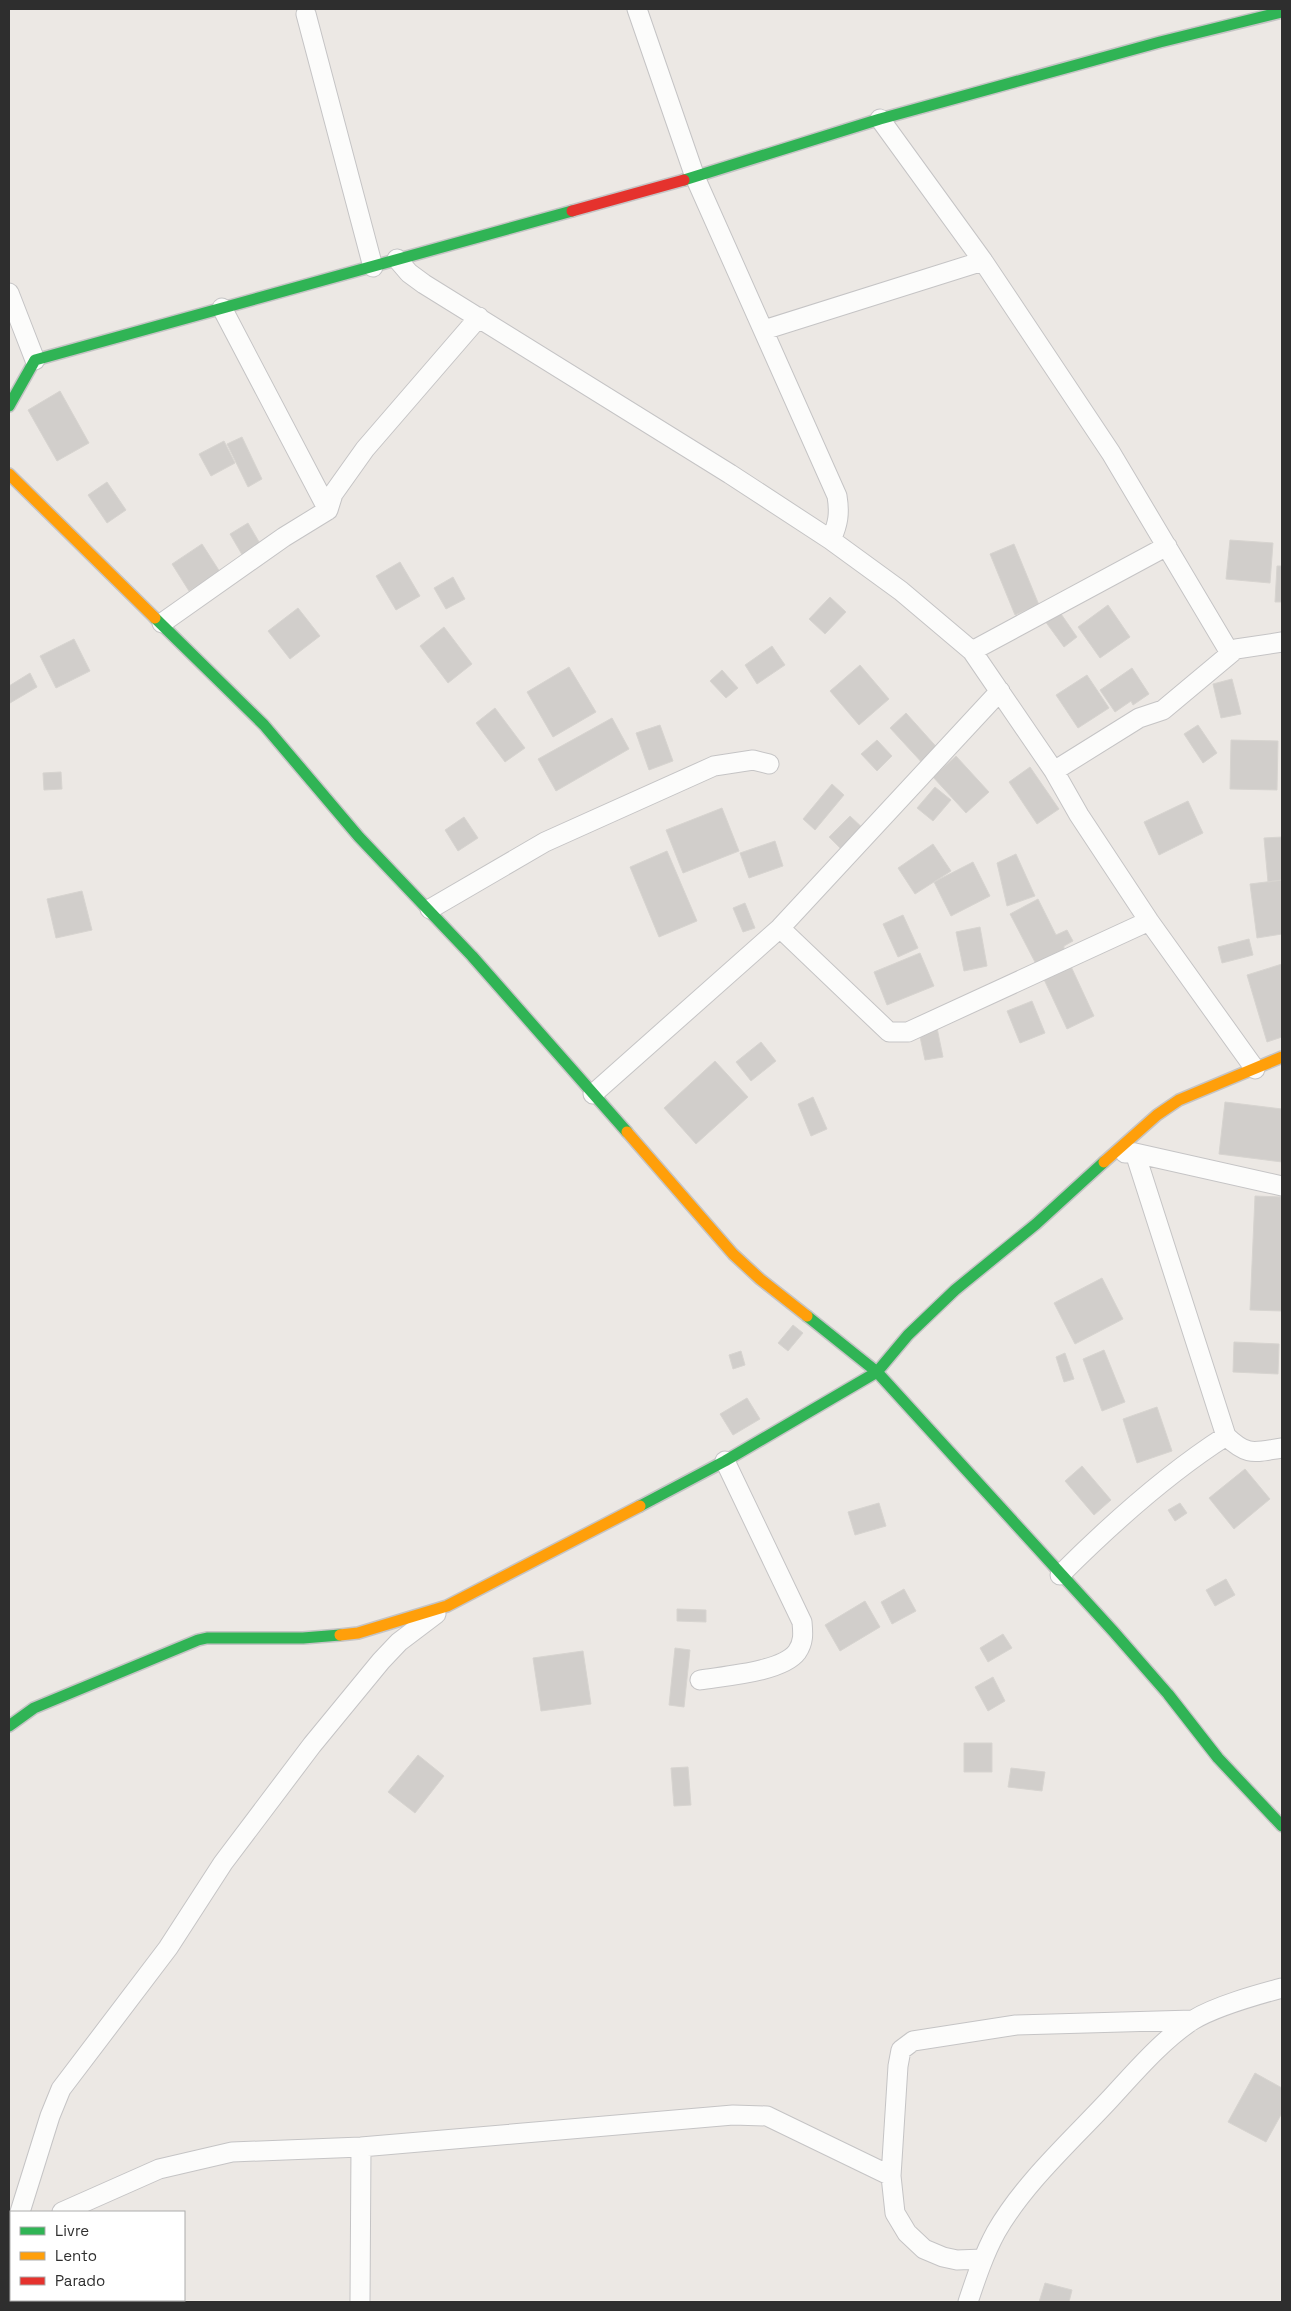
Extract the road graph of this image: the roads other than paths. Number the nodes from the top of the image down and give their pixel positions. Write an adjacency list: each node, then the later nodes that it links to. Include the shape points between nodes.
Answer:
1 (637, 9): 5 (street)
2 (1282, 13): 4 (street, via 1160,42)
3 (306, 14): 8 (street)
4 (880, 119): 5 (street); 7 (street)
5 (695, 177): 6 (street); 12 (street)
6 (397, 259): 8 (street); 11 (street, via 424,284)
7 (982, 261): 12 (street); 18 (street, via 1111,454)
8 (373, 267): 10 (street)
9 (9, 293): 13 (street)
10 (222, 308): 13 (street); 16 (street)
11 (479, 318): 16 (street, via 365,449 333,494); 17 (street)
12 (764, 330): 17 (street, via 837,496 840,512)
13 (35, 360): 14 (street)
14 (9, 406)
15 (9, 474): 19 (street)
16 (328, 510): 19 (street)
17 (831, 540): 21 (street, via 928,612)
18 (1167, 546): 21 (street); 22 (street)
19 (162, 623): 26 (street, via 264,725 360,837)
20 (1282, 642): 22 (street)
21 (972, 651): 23 (street)
22 (1230, 653): 25 (street, via 1171,705 1139,718)
23 (1000, 691): 25 (street); 28 (street)
24 (769, 764): 26 (street, via 753,760 714,766 545,842)
25 (1054, 771): 27 (street)
26 (430, 909): 31 (street)
27 (1149, 921): 28 (street, via 900,1033 888,1032); 30 (street)
28 (780, 928): 31 (street)
29 (1282, 1057): 30 (street)
30 (1255, 1069): 33 (street, via 1179,1100 1157,1115)
31 (593, 1094): 35 (street, via 733,1254)
32 (1135, 1153): 33 (street); 34 (street); 36 (street)
33 (1115, 1154): 35 (street, via 955,1290 908,1335)
34 (1282, 1186)
35 (877, 1372): 38 (street); 39 (street)
36 (1226, 1436): 37 (street, via 1240,1449 1249,1452); 39 (street, via 1190,1459 1117,1520)
37 (1282, 1448)
38 (725, 1461): 40 (street); 41 (street, via 802,1622 803,1639 796,1654 780,1664)
39 (1060, 1575): 43 (street, via 1168,1694 1218,1758)
40 (447, 1606): 42 (street, via 358,1633 303,1638 264,1636 198,1640 34,1708); 48 (street, via 399,1642 312,1745 223,1863 168,1948 61,2090)
41 (700, 1680)
42 (9, 1726)
43 (1282, 1826)
44 (1282, 1988): 45 (street, via 1246,1998)
45 (1193, 2020): 47 (street, via 1016,2025 912,2041 902,2050 898,2066); 50 (street, via 1132,2075 1053,2159 997,2230)
46 (361, 2147): 47 (street, via 753,2115 767,2116); 49 (street, via 232,2152 159,2169); 51 (street)
47 (891, 2176): 50 (street, via 895,2213 907,2232 924,2249 943,2258)
48 (20, 2211)
49 (64, 2211)
50 (983, 2258): 52 (street)
51 (360, 2302)
52 (968, 2302)

